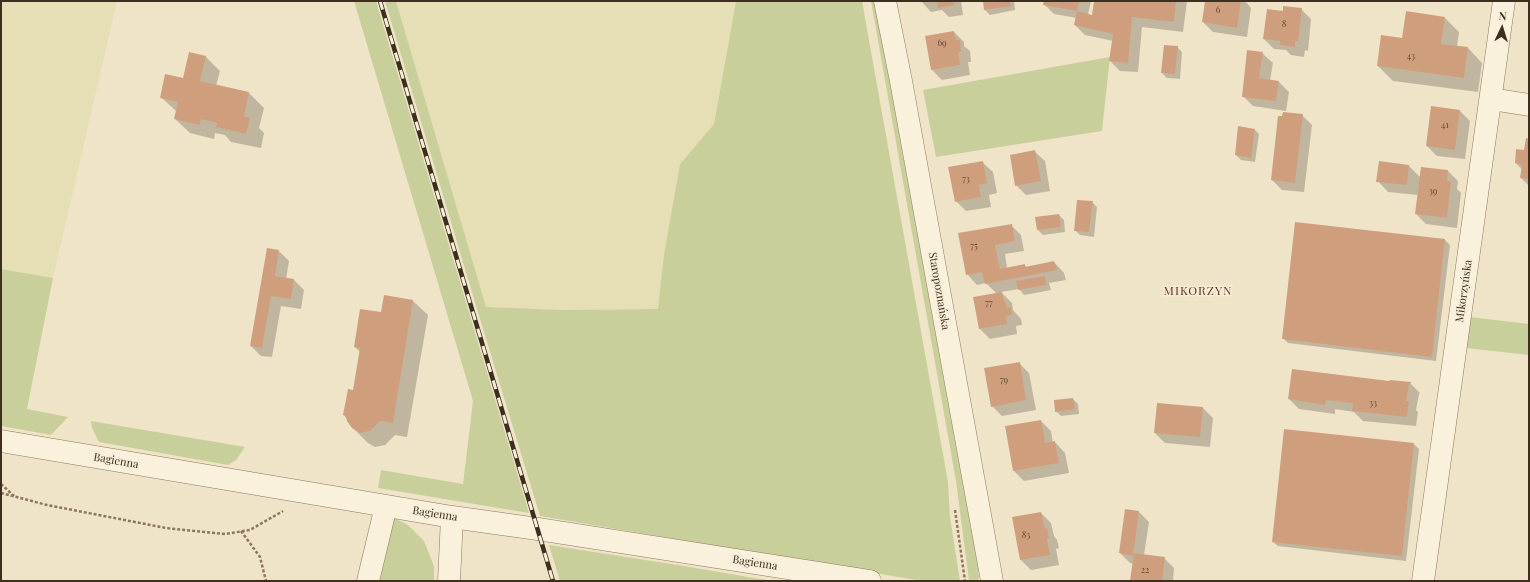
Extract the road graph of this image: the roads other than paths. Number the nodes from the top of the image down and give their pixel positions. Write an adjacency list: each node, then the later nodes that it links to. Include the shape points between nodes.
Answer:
1 (885, 1): 11 (street, Staropoznańska)
2 (1504, 1): 3 (street, Mikorzyńska)
3 (1491, 99): 4 (street); 12 (street, Mikorzyńska)
4 (1529, 105)
5 (1, 441): 6 (street, Bagienna)
6 (386, 506): 7 (street, Bagienna); 8 (street)
7 (452, 517): 9 (street); 10 (street, Bagienna, via 538,528)
8 (368, 581)
9 (450, 581)
10 (870, 581)
11 (992, 581)
12 (1423, 581)

